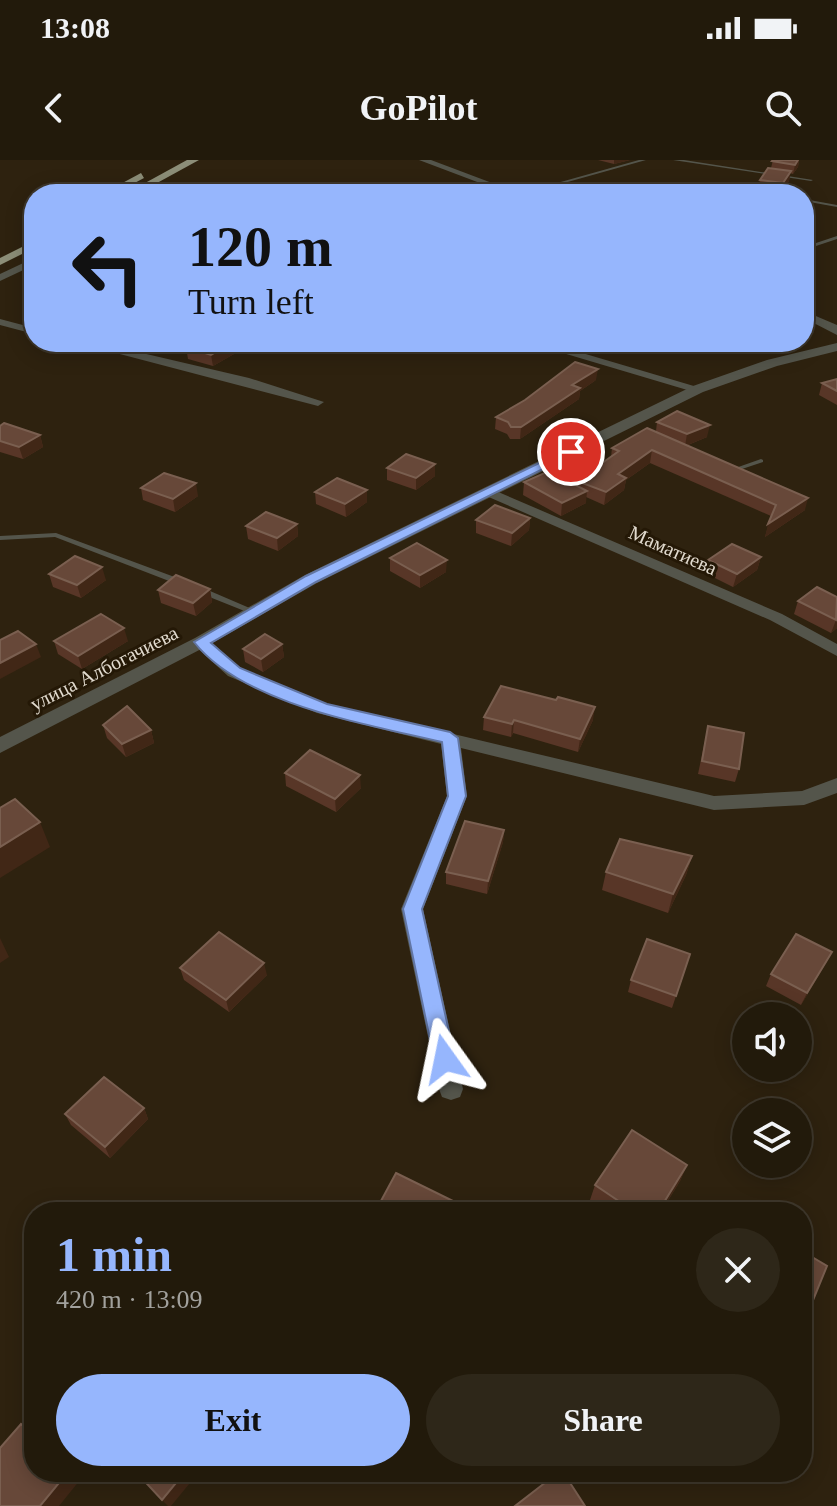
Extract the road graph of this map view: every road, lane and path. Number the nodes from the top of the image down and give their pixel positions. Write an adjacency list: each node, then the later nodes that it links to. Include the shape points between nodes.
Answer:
1 (170, 160): 7 (highway)
2 (194, 160): 8 (highway)
3 (423, 160): 9 (street)
4 (644, 160): 10 (lane)
5 (675, 160): 6 (lane)
6 (811, 180)
7 (126, 184)
8 (149, 184)
9 (491, 184)
10 (556, 184)
11 (814, 202): 12 (lane)
12 (837, 206)
13 (837, 237): 15 (lane)
14 (24, 238): 16 (highway)
15 (814, 245)
16 (0, 249)
17 (24, 249): 18 (highway)
18 (0, 262)
19 (24, 266): 20 (street)
20 (0, 278)
21 (814, 319): 24 (street)
22 (0, 322): 23 (street)
23 (24, 328)
24 (837, 332)
25 (837, 347): 28 (street, улица Албогачиева)
26 (122, 352): 29 (street)
27 (567, 352): 28 (street)
28 (698, 389): 32 (street, улица Албогачиева, via 632,428)
29 (318, 402)
30 (761, 461): 31 (lane, via 732,472)
31 (719, 466)
32 (489, 492): 34 (street, улица Албогачиева); 36 (street, Маматиева, via 776,617)
33 (0, 538): 34 (lane, via 44,534 70,539)
34 (255, 612): 35 (street, улица Албогачиева)
35 (201, 642): 37 (street, via 234,672 323,709); 38 (street, улица Албогачиева)
36 (837, 651)
37 (450, 738): 39 (street, via 714,803); 40 (street, via 457,796 412,909)
38 (0, 746)
39 (833, 793)
40 (451, 1089)

